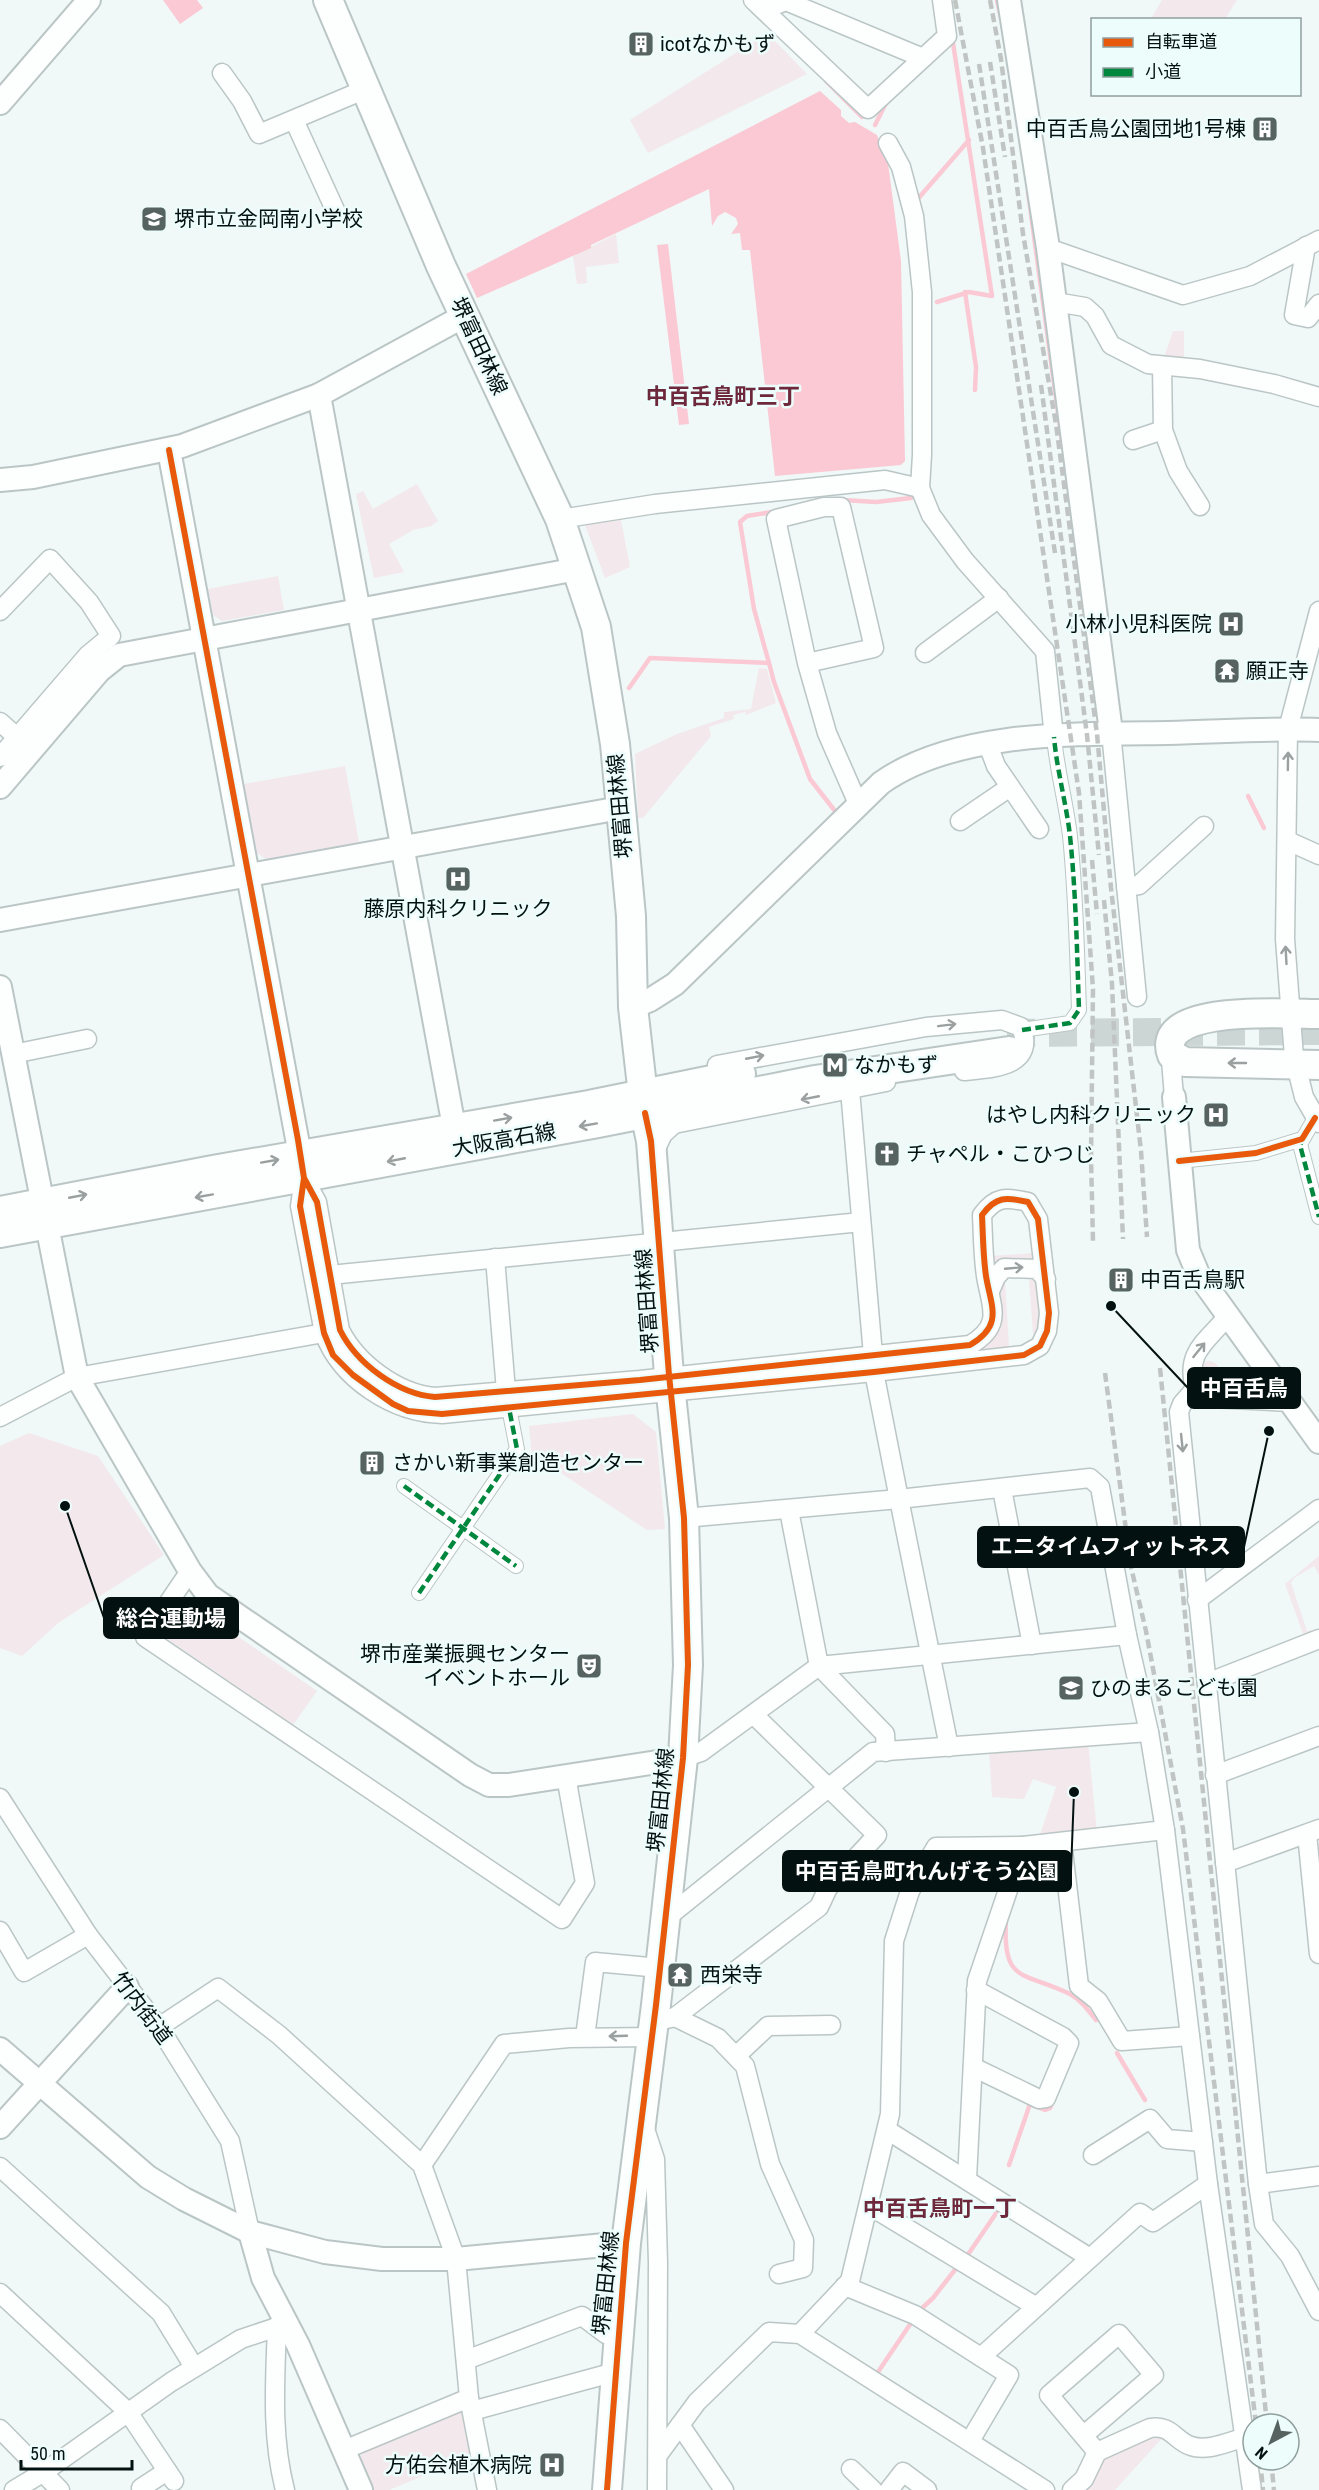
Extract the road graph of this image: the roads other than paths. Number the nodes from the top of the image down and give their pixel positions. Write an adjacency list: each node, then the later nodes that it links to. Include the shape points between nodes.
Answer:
1 (88, 0): 9 (street)
2 (328, 0): 8 (main road, 堺富田林線)
3 (942, 0): 6 (street, via 947,36)
4 (1008, 0): 14 (street)
5 (759, 5): 6 (street, via 786,1); 6 (street, via 868,109)
6 (923, 58)
7 (222, 73): 10 (street, via 259,134)
8 (366, 89): 10 (street); 17 (main road, 堺富田林線)
9 (0, 103)
10 (294, 120): 12 (street)
11 (888, 143): 24 (street, via 901,167 914,216 922,292)
12 (336, 212)
13 (1313, 243): 14 (street, via 1250,276 1183,295); 16 (street, via 1294,315 1308,318)
14 (1048, 248): 15 (street)
15 (1055, 302): 18 (street, via 1085,307 1095,316 1110,345 1148,364); 41 (street)
16 (1319, 304)
17 (464, 316): 19 (street); 29 (main road, 堺富田林線)
18 (1162, 366): 20 (street, via 1210,371); 21 (street)
19 (319, 395): 23 (street); 33 (street)
20 (1319, 397)
21 (1163, 430): 22 (street); 28 (street, via 1178,471)
22 (1133, 440)
23 (169, 450): 25 (street); 35 (street)
24 (922, 455): 26 (street, via 908,473); 27 (street)
25 (0, 480)
26 (885, 480): 27 (street); 29 (street, via 655,504)
27 (920, 488): 31 (street, via 934,519)
28 (1200, 506)
29 (560, 519): 30 (main road, 堺富田林線)
30 (577, 569): 33 (street); 49 (main road, 堺富田林線, via 596,627 604,668)
31 (999, 598): 36 (street); 43 (street, via 1045,651)
32 (3, 601): 42 (street, via 50,559 89,602 111,636 88,655)
33 (359, 611): 35 (street); 54 (street)
34 (1319, 611): 39 (street)
35 (204, 638): 46 (street, via 119,655 99,671); 56 (street)
36 (925, 654)
37 (807, 663): 37 (street, via 874,648 841,507 824,507 776,519); 48 (street, via 827,733)
38 (0, 722): 42 (street)
39 (1288, 729): 40 (street); 41 (street); 53 (street, one-way to 39)
40 (1319, 730)
41 (1111, 732): 43 (street); 57 (street)
42 (17, 737): 45 (street)
43 (1054, 737): 44 (street); 64 (street, via 1070,838 1079,1010 1070,1023)
44 (987, 742): 47 (street); 48 (street, via 896,773)
45 (0, 757)
46 (0, 787)
47 (1010, 787): 50 (street); 52 (street)
48 (858, 806): 61 (street, via 675,984)
49 (620, 808): 54 (street); 61 (main road, 堺富田林線, via 631,916)
50 (960, 821)
51 (1204, 826): 57 (street, via 1139,885)
52 (1039, 830)
53 (1288, 841): 55 (street); 62 (street, one-way to 53, via 1285,939)
54 (402, 848): 56 (street); 75 (street)
55 (1319, 855)
56 (248, 877): 58 (street); 79 (street)
57 (1125, 887): 60 (street)
58 (0, 920)
59 (0, 987): 67 (street)
60 (1137, 997)
61 (633, 1007): 73 (main road, 堺富田林線)
62 (1290, 1014): 63 (main road); 66 (main road, via 1206,1018 1178,1028 1171,1035); 69 (street)
63 (1319, 1014)
64 (1013, 1038): 70 (street, via 1022,1050 1007,1065); 73 (main road, 大阪高石線, via 875,1069); 73 (main road, 大阪高石線, one-way to 64, via 682,1084 893,1047)
65 (87, 1039): 67 (street)
66 (1170, 1044): 68 (main road, via 1172,1056); 72 (street)
67 (13, 1054): 71 (street)
68 (1203, 1063): 69 (main road, one-way to 68); 72 (street, via 1182,1073 1176,1081)
69 (1307, 1065): 74 (street, via 1304,1097)
70 (850, 1090): 77 (street, one-way to 77, via 674,1124 663,1134); 83 (street)
71 (10, 1091): 81 (street)
72 (1174, 1097): 78 (street)
73 (644, 1103): 75 (main road, 大阪高石線, one-way to 73, via 589,1105); 77 (main road, 堺富田林線); 79 (main road, 大阪高石線, one-way to 79)
74 (1317, 1120): 76 (street)
75 (454, 1127): 79 (main road, 大阪高石線)
76 (1302, 1139): 78 (street, via 1256,1153); 82 (street, via 1305,1170)
77 (652, 1156): 85 (main road, 堺富田林線)
78 (1179, 1161): 90 (street, via 1188,1250 1198,1274)
79 (302, 1167): 81 (main road, 大阪高石線); 87 (street, via 317,1202); 91 (street, via 300,1206)
80 (0, 1210): 81 (main road, 大阪高石線)
81 (43, 1214): 84 (main road, 大阪高石線); 93 (street)
82 (1319, 1216)
83 (861, 1222): 85 (street); 92 (street)
84 (0, 1233)
85 (660, 1242): 86 (street); 94 (main road, 堺富田林線)
86 (495, 1258): 87 (street); 96 (street)
87 (330, 1275): 91 (street)
88 (1046, 1279): 89 (street, one-way to 88, via 1004,1268 1037,1269); 89 (street, via 1038,1219 1028,1202 1007,1197 989,1205 982,1215); 92 (street, via 1047,1331 1040,1346 1024,1355)
89 (990, 1291): 92 (street, via 994,1314 982,1338 970,1345)
90 (1227, 1317): 95 (street, one-way to 90, via 1192,1359); 97 (street)
91 (332, 1332): 93 (street); 96 (street, via 339,1364 408,1411 442,1414)
92 (874, 1364): 94 (street); 102 (street)
93 (77, 1377): 98 (street); 108 (street)
94 (670, 1384): 96 (street); 105 (main road, 堺富田林線)
95 (1195, 1389): 97 (street, via 1211,1398); 110 (street, one-way to 110, via 1179,1412)
96 (508, 1399): 106 (street, via 517,1449)
97 (1290, 1402): 99 (street)
98 (0, 1418)
99 (1319, 1442)
100 (404, 1486): 106 (street)
101 (1002, 1489): 102 (street); 111 (street, via 1090,1478 1096,1481); 113 (street)
102 (900, 1499): 104 (street); 114 (street)
103 (1319, 1509): 110 (street)
104 (789, 1510): 105 (street); 115 (street)
105 (684, 1518): 122 (main road, 堺富田林線, via 688,1665)
106 (463, 1528): 107 (street); 109 (street)
107 (516, 1566)
108 (190, 1571): 124 (street, via 208,1595 489,1785); 124 (street, via 146,1637 562,1920 585,1883)
109 (418, 1593)
110 (1197, 1600): 116 (street)
111 (1127, 1635): 113 (street); 118 (street)
112 (1319, 1639): 116 (street)
113 (1032, 1645): 114 (street)
114 (930, 1654): 115 (street); 120 (street)
115 (819, 1666): 117 (street); 121 (street, via 885,1734)
116 (1207, 1683): 123 (street)
117 (754, 1715): 122 (street, via 701,1752); 125 (street)
118 (1149, 1732): 120 (street); 128 (street)
119 (1319, 1736): 123 (street)
120 (949, 1747): 121 (street)
121 (886, 1752): 125 (street, via 873,1752)
122 (683, 1758): 124 (street); 133 (main road, 堺富田林線)
123 (1215, 1775): 132 (street)
124 (566, 1776)
125 (829, 1788): 133 (street); 140 (street, via 877,1835 828,1888 819,1907)
126 (0, 1798): 127 (street, 竹内街道)
127 (8, 1827): 135 (street, 竹内街道)
128 (1165, 1830): 130 (street); 143 (street)
129 (1313, 1831): 132 (street); 136 (street)
130 (1062, 1842): 131 (street); 143 (street, via 1079,1986 1098,2001 1122,2041)
131 (1023, 1846): 139 (street); 151 (street, via 936,1847 910,1891 894,1941)
132 (1225, 1863): 159 (street)
133 (665, 1919): 137 (main road, 堺富田林線)
134 (0, 1931): 135 (street, via 24,1972)
135 (88, 1935): 138 (street, 竹内街道)
136 (1319, 1954)
137 (660, 1968): 140 (main road, 堺富田林線); 144 (street, via 595,1962)
138 (127, 1987): 142 (street, 竹内街道); 148 (street)
139 (976, 1990): 147 (street); 147 (street, via 1069,2043 1046,2098 1040,2099)
140 (660, 2025): 144 (street, one-way to 144); 146 (street, via 718,2038); 149 (main road, 堺富田林線)
141 (831, 2025): 146 (street, via 768,2026)
142 (159, 2027): 154 (street, via 218,1988 279,2035); 161 (street, 竹内街道, via 230,2141)
143 (1190, 2036): 152 (street)
144 (585, 2037): 154 (street, via 504,2044)
145 (0, 2049): 148 (street)
146 (736, 2056): 165 (street, via 745,2066 770,2164 804,2240 803,2268)
147 (972, 2067): 157 (street)
148 (39, 2083): 150 (street); 161 (street, via 148,2176)
149 (641, 2118): 162 (main road, 堺富田林線); 188 (street, via 656,2159)
150 (0, 2127)
151 (887, 2130): 157 (street); 160 (street)
152 (1203, 2142): 153 (street, via 1167,2139 1150,2119); 158 (street)
153 (1093, 2155)
154 (422, 2165): 164 (street)
155 (0, 2167): 176 (street, via 161,2313)
156 (1319, 2176): 159 (street)
157 (967, 2179): 163 (street)
158 (1208, 2184): 163 (street, via 1154,2222 1140,2213); 180 (street)
159 (1258, 2184): 166 (street, via 1264,2224)
160 (870, 2206): 167 (street, via 850,2281); 169 (street)
161 (250, 2232): 164 (street, via 325,2252 382,2259); 171 (street)
162 (626, 2243): 164 (street); 173 (main road, 堺富田林線)
163 (1090, 2258): 169 (street)
164 (456, 2259): 175 (street)
165 (779, 2274)
166 (1312, 2285): 170 (street)
167 (845, 2286): 172 (street); 174 (street, via 915,2315)
168 (0, 2293): 179 (street)
169 (1035, 2306): 174 (street)
170 (1319, 2311)
171 (281, 2325): 176 (street, via 240,2338); 186 (street, via 298,2345); 195 (street, via 274,2420)
172 (800, 2334): 181 (street, via 769,2332 697,2402); 185 (street)
173 (617, 2337): 175 (street, via 606,2334 582,2316); 177 (main road, 堺富田林線)
174 (981, 2357): 185 (street, via 1009,2375)
175 (465, 2360): 178 (street)
176 (194, 2367): 179 (street)
177 (615, 2372): 178 (street); 198 (main road, 堺富田林線)
178 (470, 2404): 186 (street); 197 (street)
179 (128, 2412): 190 (street); 192 (street, via 170,2476)
180 (1242, 2412)
181 (680, 2425): 188 (street); 200 (street)
182 (0, 2429): 190 (street)
183 (1084, 2435): 183 (street, via 1154,2375 1119,2334 1049,2395); 187 (street)
184 (1241, 2438): 187 (street, via 1207,2448 1190,2446 1159,2426)
185 (970, 2441): 204 (street)
186 (344, 2450): 196 (street)
187 (1097, 2452): 205 (street, via 1084,2478)
188 (658, 2455): 199 (street)
189 (852, 2469): 201 (street)
190 (44, 2472): 193 (street); 194 (street)
191 (1250, 2472): 206 (street)
192 (141, 2488)
193 (14, 2490)
194 (60, 2490)
195 (285, 2490)
196 (361, 2490)
197 (487, 2490)
198 (607, 2490)
199 (657, 2490)
200 (724, 2490)
201 (873, 2490)
202 (889, 2490): 203 (street, via 903,2472)
203 (927, 2490)
204 (1045, 2490)
205 (1072, 2490)
206 (1252, 2490)

